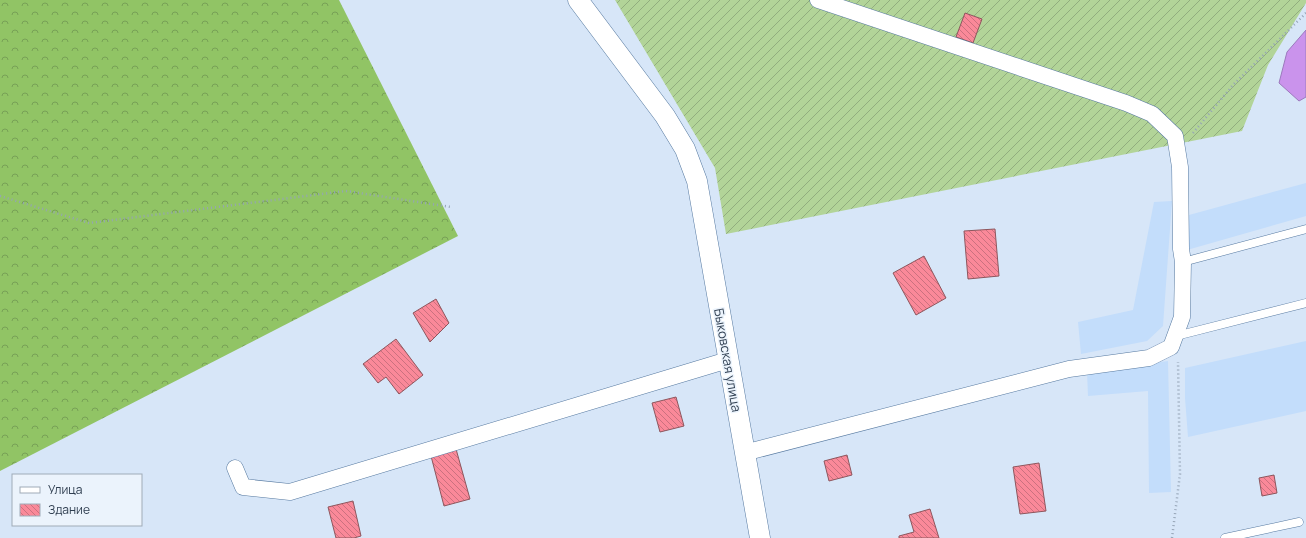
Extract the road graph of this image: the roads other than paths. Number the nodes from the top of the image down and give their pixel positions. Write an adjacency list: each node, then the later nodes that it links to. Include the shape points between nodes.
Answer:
1 (578, 0): 7 (street, Быковская улица, via 665,116 685,149 697,182)
2 (818, 0): 4 (street, via 1133,105 1152,114 1175,136 1180,167)
3 (1306, 229): 4 (lane)
4 (1183, 262): 6 (street, via 1182,317)
5 (1306, 303): 6 (lane)
6 (1173, 341): 8 (street, via 1149,358 1069,369)
7 (728, 360): 8 (street, Быковская улица); 9 (street, via 290,492 243,486)
8 (744, 453): 11 (street, Быковская улица)
9 (235, 468)
10 (1299, 522): 12 (lane)
11 (760, 538)
12 (1225, 538)

